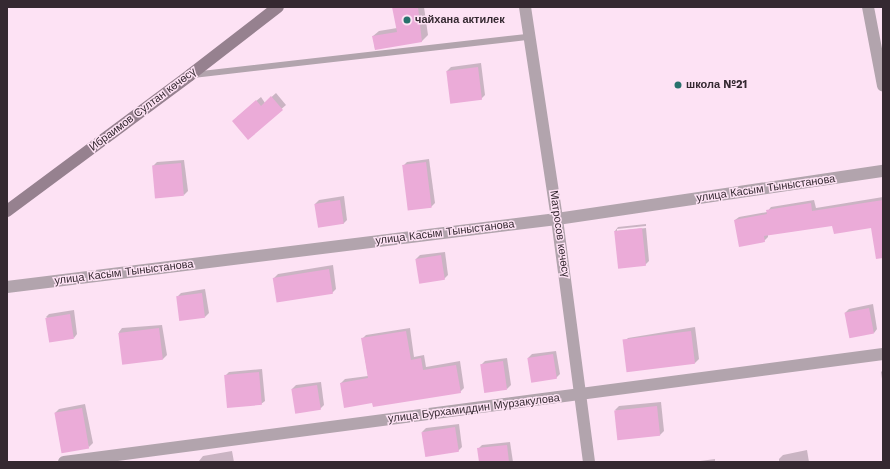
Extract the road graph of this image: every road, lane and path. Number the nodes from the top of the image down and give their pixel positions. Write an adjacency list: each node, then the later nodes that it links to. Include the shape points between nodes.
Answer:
1 (278, 7): 5 (main road, Ибраимов Султан көчөсү)
2 (525, 7): 4 (street, Матросов көчөсү)
3 (868, 7): 6 (street)
4 (529, 37): 5 (lane); 9 (street, Матросов көчөсү)
5 (190, 75): 8 (main road, Ибраимов Султан көчөсү)
6 (883, 86)
7 (883, 172): 9 (street, улица Касым Тыныстанова)
8 (7, 211)
9 (557, 219): 10 (street, улица Касым Тыныстанова); 12 (street, Матросов көчөсү)
10 (7, 287)
11 (883, 354): 12 (street, улица Бурхамиддин Мурзакулова)
12 (580, 395): 13 (street, улица Бурхамиддин Мурзакулова); 14 (street, Матросов көчөсү)
13 (64, 462)
14 (589, 462)

